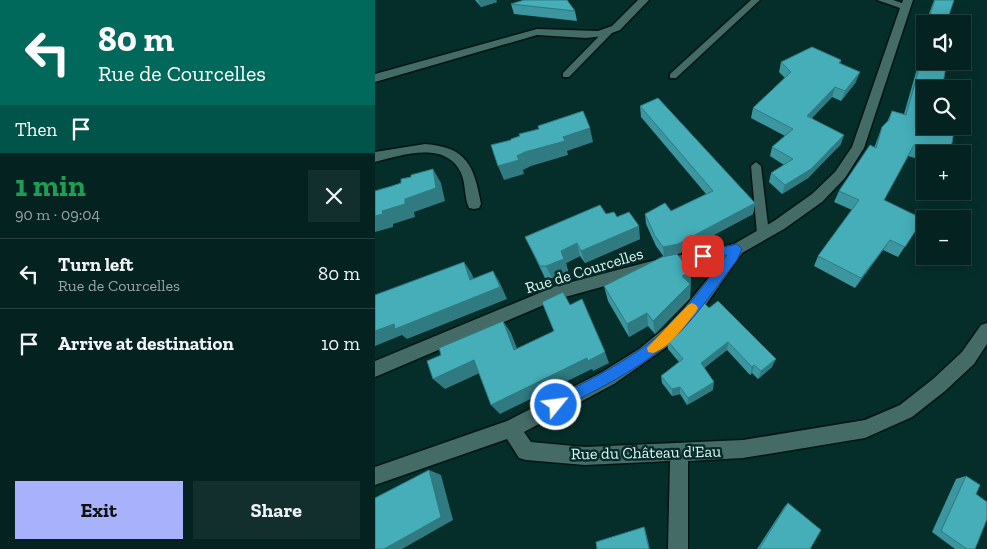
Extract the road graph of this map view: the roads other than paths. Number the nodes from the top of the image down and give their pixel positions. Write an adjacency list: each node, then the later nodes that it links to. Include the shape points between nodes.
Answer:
1 (645, 0): 5 (street)
2 (756, 0): 7 (lane)
3 (882, 0): 4 (street)
4 (907, 4): 12 (street, Rue de Courcelles, via 858,148 840,175 817,198)
5 (608, 32): 6 (lane); 8 (street, via 593,35 537,32)
6 (566, 75)
7 (673, 76)
8 (375, 78)
9 (375, 157): 11 (street, via 403,150 442,148 457,156 466,170)
10 (757, 166): 12 (lane)
11 (474, 204)
12 (763, 234): 13 (street, Rue de Courcelles)
13 (737, 249): 15 (street, Rue de Courcelles, via 652,266 556,294); 16 (street, via 686,316 663,340 630,364)
14 (987, 330): 17 (street, Rue du Château d'Eau, via 967,358 939,385 906,411 865,429 743,450)
15 (375, 369)
16 (511, 429): 17 (street, Rue du Château d'Eau, via 526,450 585,456); 18 (street)
17 (679, 452): 19 (street)
18 (375, 476)
19 (679, 549)

